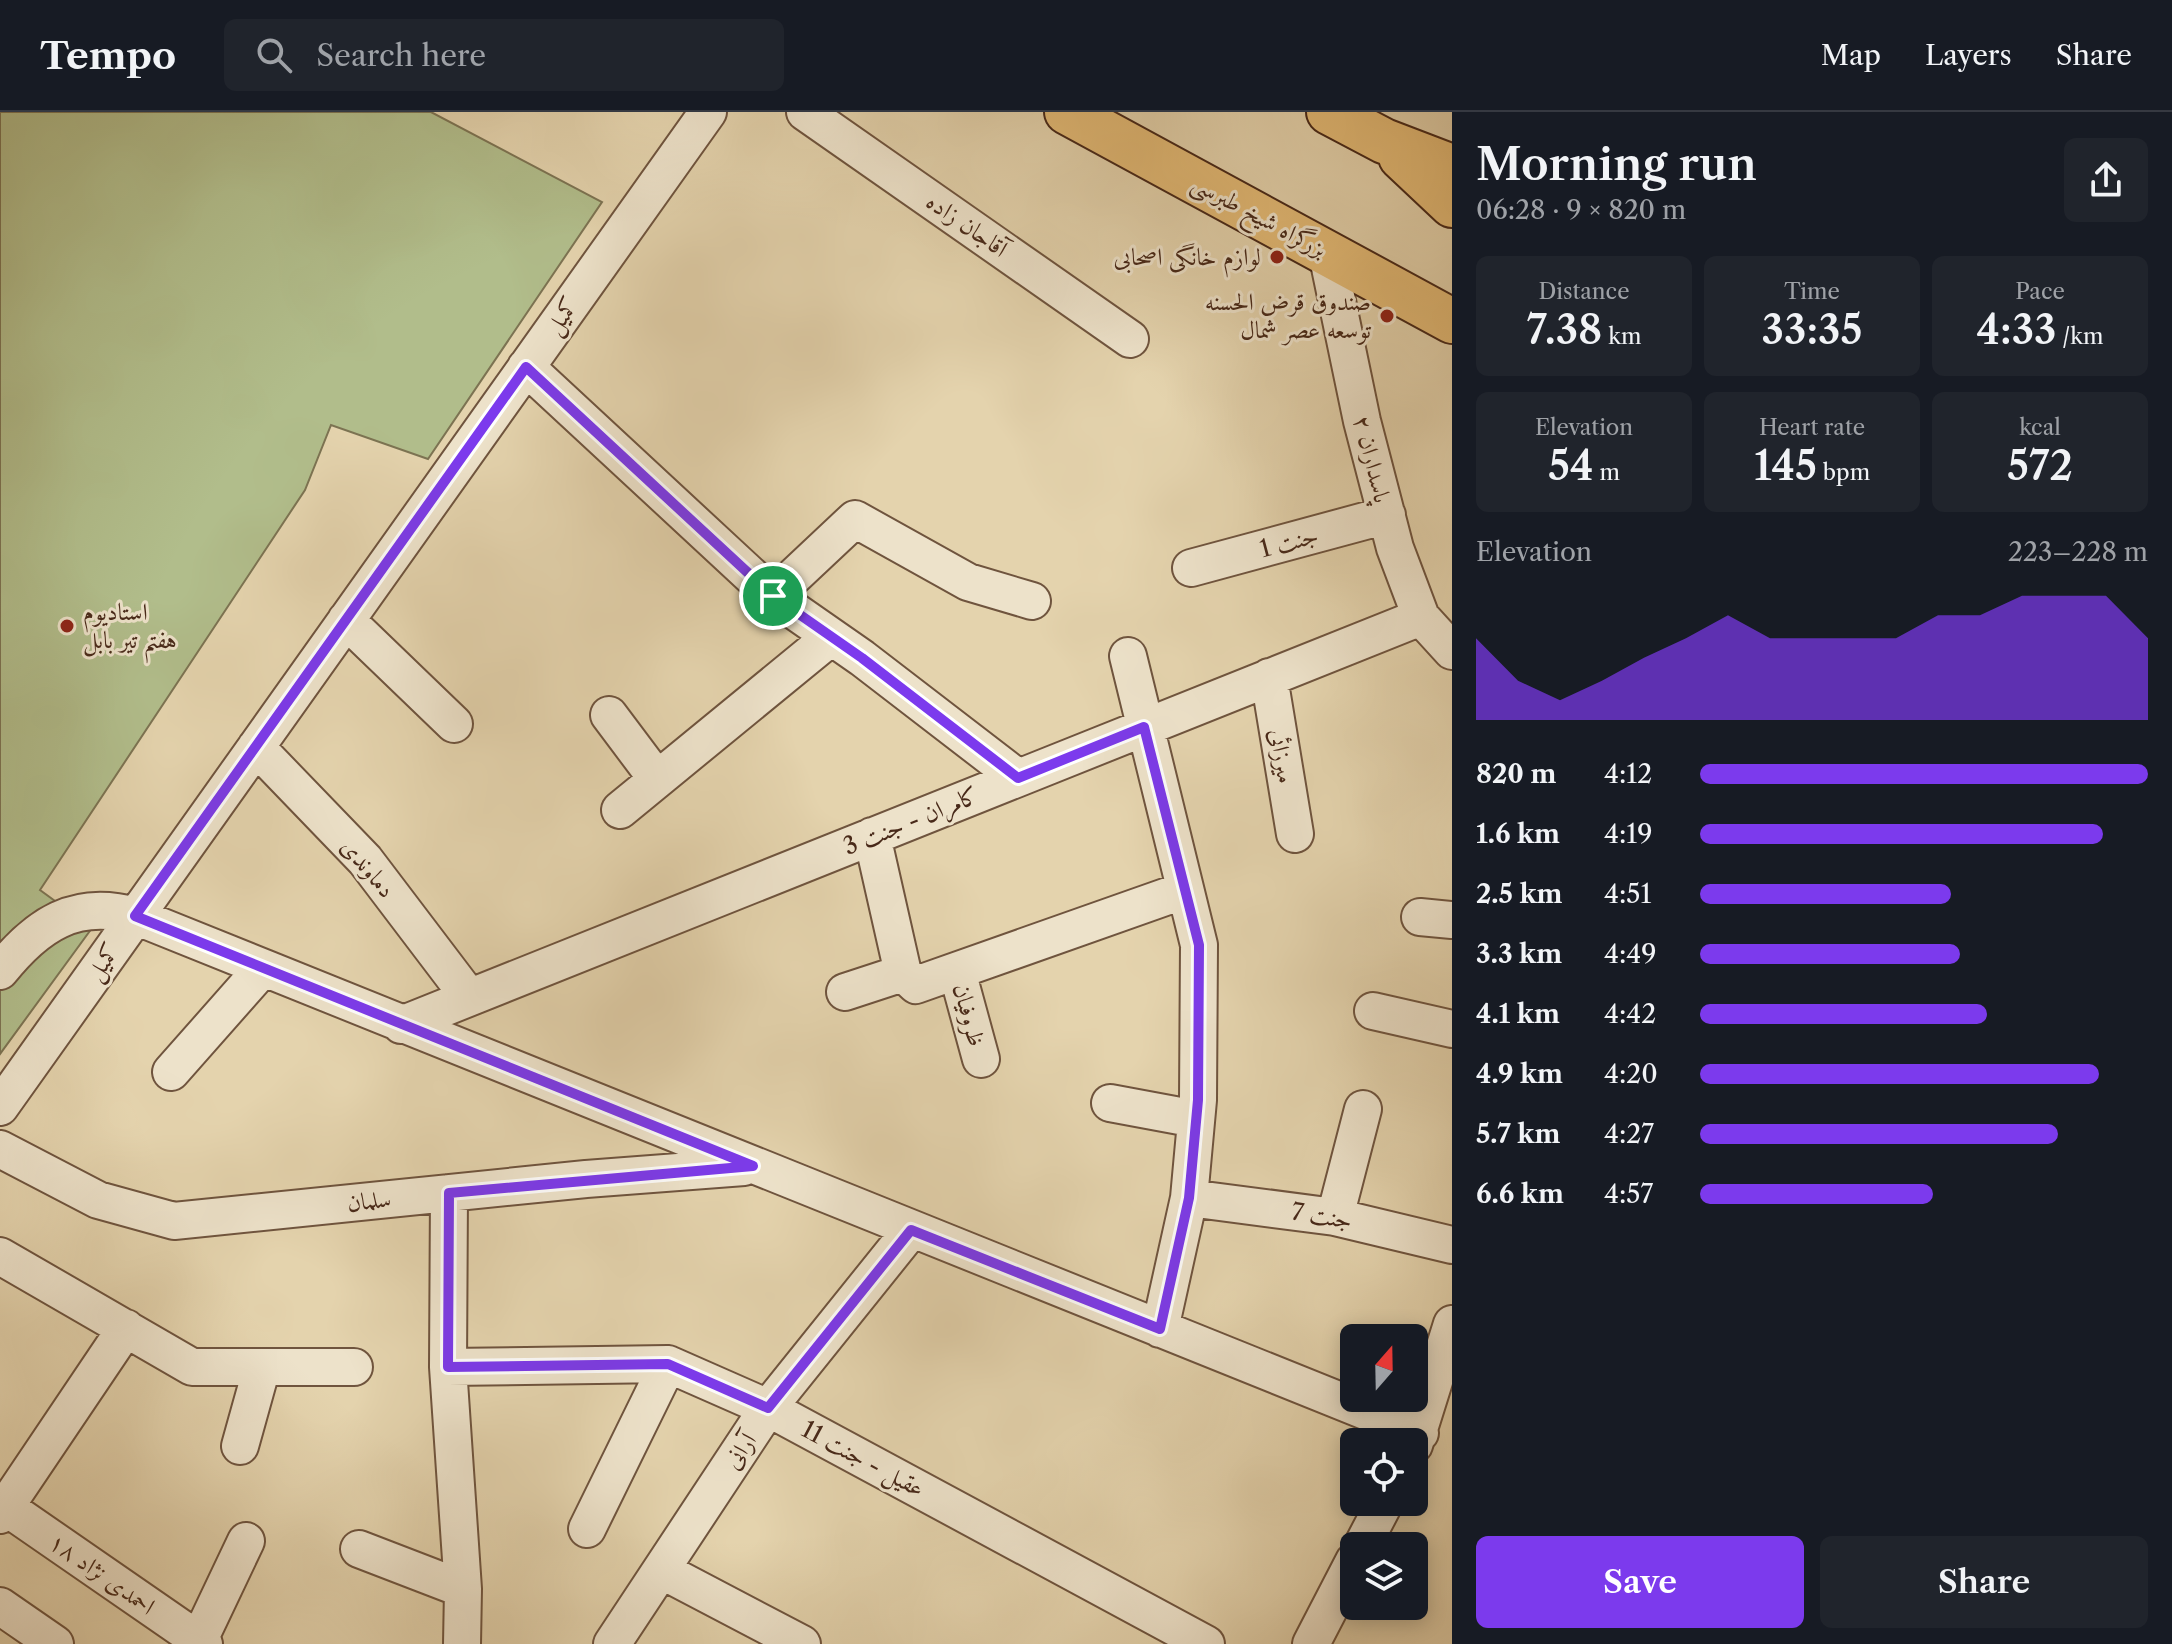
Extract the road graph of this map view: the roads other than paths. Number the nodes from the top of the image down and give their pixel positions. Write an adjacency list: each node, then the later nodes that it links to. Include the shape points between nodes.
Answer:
1 (708, 112): 11 (street, کمیل)
2 (805, 112): 10 (street, آقاجان زاده)
3 (1067, 112): 8 (highway, بزرگراه شیخ طبرسی)
4 (1329, 112): 5 (highway)
5 (1384, 141): 6 (highway); 7 (highway)
6 (1452, 167)
7 (1452, 205)
8 (1327, 253): 9 (highway, بزرگراه شیخ طبرسی); 12 (street, پاسداران ۲)
9 (1452, 321)
10 (1130, 339)
11 (526, 367): 14 (street); 17 (street, کمیل)
12 (1387, 515): 13 (street, جنت 1); 16 (street, پاسداران ۲)
13 (1191, 568)
14 (773, 596): 15 (street, via 855,519 968,582); 18 (street)
15 (1032, 601)
16 (1421, 617): 19 (street, پاسداران ۲); 21 (street, کامران - جنت 3)
17 (346, 620): 23 (street); 25 (street, کمیل)
18 (831, 637): 26 (street); 27 (street)
19 (1452, 651)
20 (1128, 656): 24 (street)
21 (1269, 677): 24 (street, کامران - جنت 3); 29 (street, میرزائی)
22 (609, 715): 27 (street)
23 (454, 724)
24 (1144, 727): 26 (street, کامران - جنت 3); 31 (street)
25 (256, 747): 32 (street, کمیل); 38 (street, دماوندی, via 365,860)
26 (1018, 778): 30 (street, کامران - جنت 3)
27 (657, 779): 28 (street)
28 (620, 810)
29 (1295, 834)
30 (872, 836): 36 (street); 38 (street, کامران - جنت 3)
31 (1185, 890): 35 (street); 47 (street, via 1199,945)
32 (135, 916): 33 (street); 34 (street, via 99,909 70,913 44,928); 45 (street, کمیل)
33 (262, 969): 40 (street); 43 (street)
34 (0, 971)
35 (957, 971): 36 (street, via 916,985); 42 (street, ظروفیان)
36 (903, 973): 37 (street)
37 (845, 992)
38 (469, 997): 40 (street, کامران - جنت 3)
39 (1373, 1011): 41 (street)
40 (401, 1025): 49 (street)
41 (1452, 1029)
42 (981, 1059)
43 (171, 1072)
44 (1110, 1103): 47 (street)
45 (0, 1107)
46 (1363, 1109): 52 (street)
47 (1196, 1119): 51 (street)
48 (0, 1149): 50 (street, سلمان, via 98,1200 174,1221)
49 (753, 1166): 50 (street, سلمان); 53 (street)
50 (449, 1193): 62 (street)
51 (1189, 1198): 52 (street, جنت 7); 58 (street)
52 (1335, 1217): 54 (street, جنت 7)
53 (911, 1230): 58 (street); 63 (street, آرانی)
54 (1452, 1245)
55 (0, 1256): 57 (street)
56 (1452, 1324): 65 (street)
57 (126, 1328): 60 (street, via 192,1367); 67 (street)
58 (1160, 1329): 64 (street)
59 (668, 1364): 62 (street, عقیل - جنت 11); 63 (street, عقیل - جنت 11); 68 (street)
60 (262, 1367): 61 (street); 66 (street)
61 (354, 1367)
62 (448, 1367): 73 (street)
63 (768, 1408): 71 (street, آرانی); 80 (street, عقیل - جنت 11)
64 (1391, 1428)
65 (1420, 1428)
66 (240, 1446)
67 (2, 1509): 75 (street, احمدی نژاد ۱۸)
68 (587, 1529)
69 (246, 1541): 75 (street)
70 (359, 1549): 73 (street)
71 (661, 1570): 78 (street, آرانی); 79 (street)
72 (1340, 1588): 81 (street)
73 (463, 1589): 77 (street)
74 (0, 1606): 76 (street)
75 (201, 1642)
76 (55, 1644)
77 (462, 1644)
78 (612, 1644)
79 (802, 1644)
80 (1206, 1644)
81 (1311, 1644)

